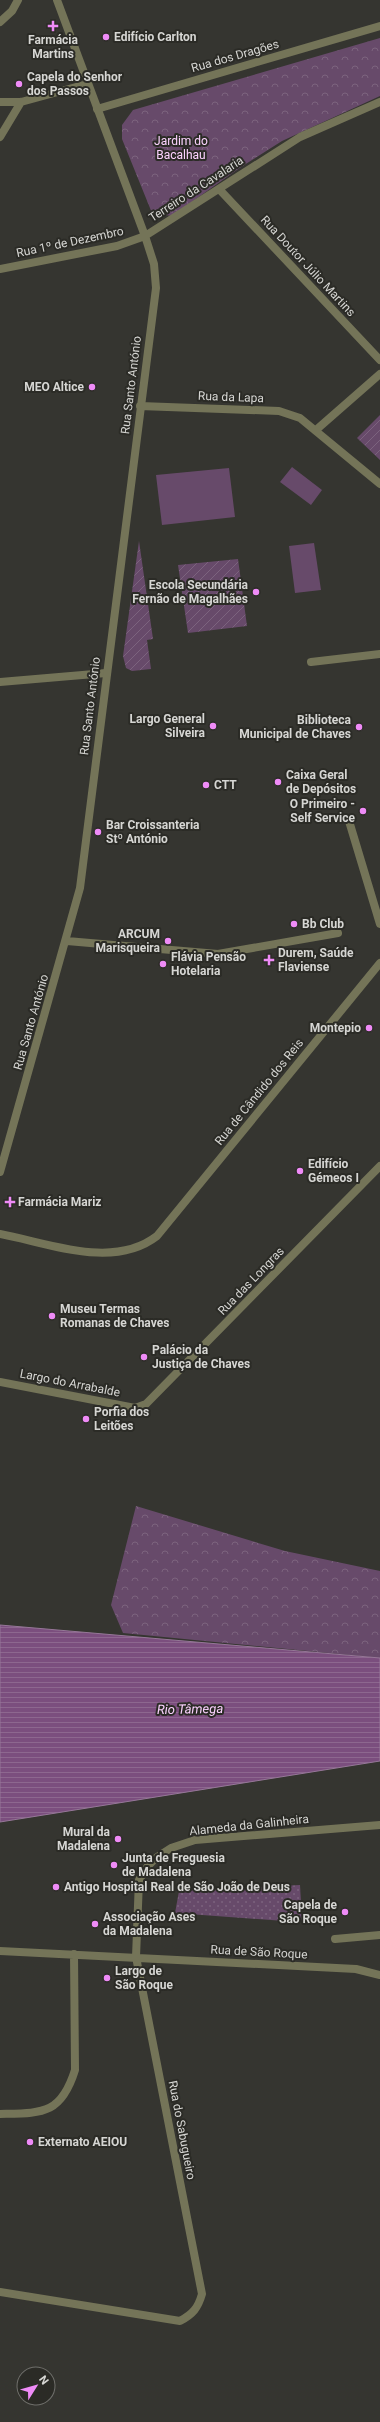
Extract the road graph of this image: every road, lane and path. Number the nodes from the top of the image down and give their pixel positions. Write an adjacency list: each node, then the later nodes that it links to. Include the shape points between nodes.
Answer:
1 (18, 0): 3 (street, via 12,11)
2 (57, 0): 5 (street, Terreiro da Cavalaria)
3 (0, 22)
4 (380, 26): 9 (street, Rua dos Dragões)
5 (87, 84): 7 (street); 9 (street, Terreiro da Cavalaria)
6 (0, 102): 7 (street)
7 (21, 102): 10 (street)
8 (380, 102): 11 (street, Terreiro da Cavalaria, via 300,137)
9 (96, 109): 12 (street, Terreiro da Cavalaria)
10 (0, 137)
11 (219, 189): 12 (street, Terreiro da Cavalaria); 14 (street, Rua Doutor Júlio Martins)
12 (145, 236): 13 (street, Rua 1º de Dezembro, via 117,246); 16 (street, Rua Santo António, via 154,264 156,284)
13 (0, 269)
14 (380, 360)
15 (380, 374): 17 (street)
16 (140, 406): 17 (street, Rua da Lapa, via 279,411 300,418); 21 (street, Rua Santo António)
17 (316, 430): 18 (street, Rua da Lapa)
18 (380, 484)
19 (380, 654): 20 (street)
20 (311, 662)
21 (106, 673): 22 (street); 26 (street, Rua Santo António, via 80,888)
22 (0, 682)
23 (349, 821): 24 (street)
24 (380, 924)
25 (338, 933): 26 (street, via 218,954)
26 (67, 941): 29 (street, Rua Santo António)
27 (380, 963): 30 (street, Rua de Cândido dos Reis, via 157,1236 137,1248 115,1253 96,1253)
28 (380, 1166): 32 (street, Rua das Longras, via 154,1398)
29 (0, 1172)
30 (0, 1234)
31 (0, 1382): 32 (street, Largo do Arrabalde)
32 (135, 1408)
33 (380, 1826): 38 (street, Alameda da Galinheira, via 195,1840 170,1848 148,1866 140,1880)
34 (380, 1935): 35 (street)
35 (335, 1939)
36 (0, 1951): 37 (street, Rua de São Roque)
37 (74, 1954): 38 (street, Rua de São Roque); 40 (street, via 75,2070 62,2099 52,2108 39,2113)
38 (136, 1957): 39 (street, Rua de São Roque, via 356,1969); 41 (street, Rua do Sabugueiro, via 202,2294 199,2307 180,2321)
39 (380, 1975)
40 (0, 2114)
41 (0, 2292)

